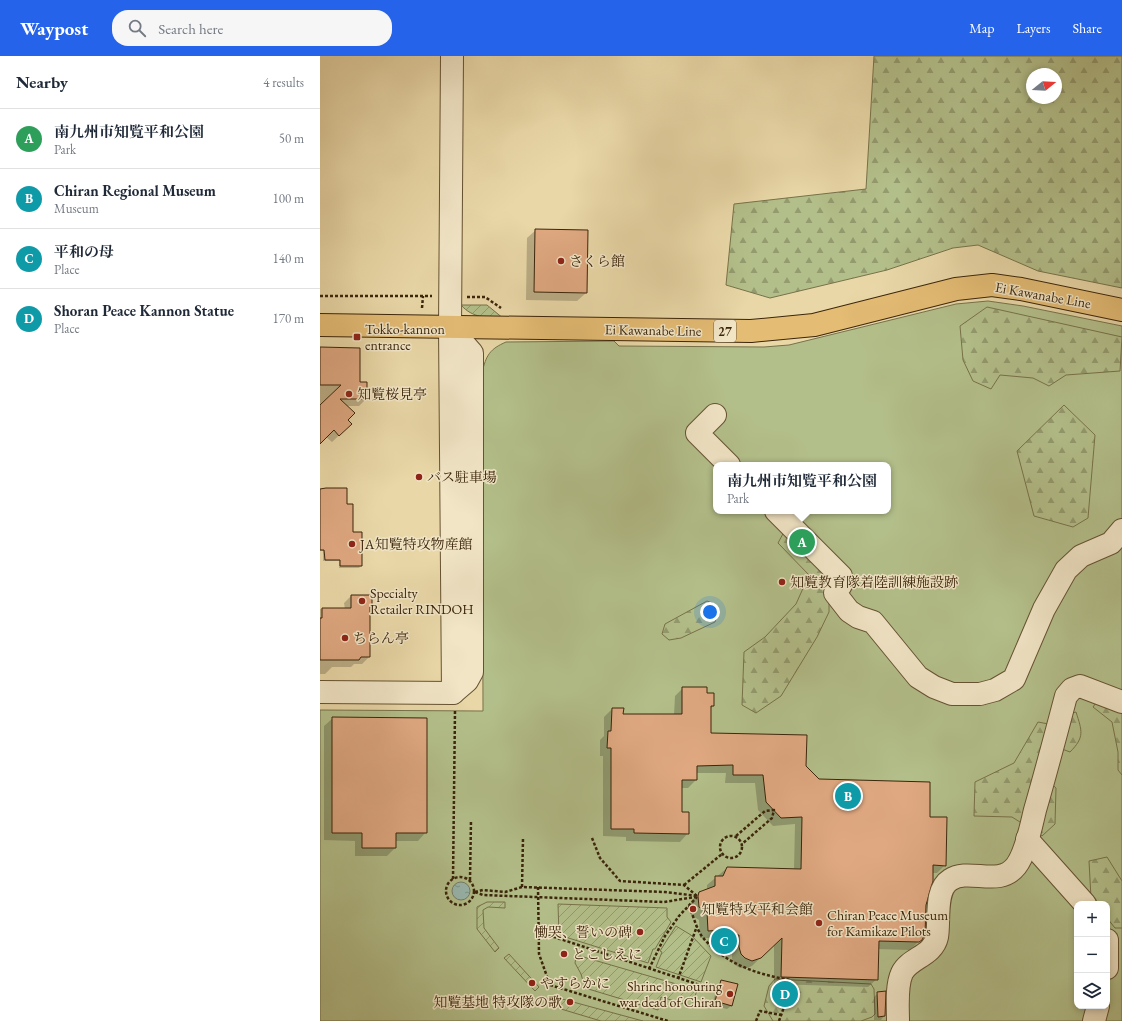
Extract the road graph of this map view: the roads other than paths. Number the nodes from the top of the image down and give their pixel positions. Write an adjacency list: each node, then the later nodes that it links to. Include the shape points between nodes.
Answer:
1 (452, 56): 4 (street)
2 (1122, 310): 4 (main road, Ei Kawanabe Line / 27, via 992,285 956,289 843,318 784,329 743,331)
3 (320, 326): 4 (main road, Ei Kawanabe Line / 27)
4 (450, 328): 9 (street, via 472,353 472,672 467,681 452,693)
5 (715, 415): 6 (street, via 697,433)
6 (726, 462)
7 (779, 514): 8 (street, via 841,576 841,585 835,593 849,611 873,622 918,677 952,694 966,695 995,690 1014,679 1044,609 1066,570 1081,556 1111,543)
8 (1122, 530)
9 (320, 692)
10 (1122, 702): 11 (street, via 1080,686 1072,688 1066,696)
11 (1028, 839): 12 (street); 14 (street, via 1012,871 991,878 960,876 945,884 940,898 937,938 933,947 906,967 901,974)
12 (1082, 901)
13 (1097, 1009): 15 (street)
14 (898, 1021)
15 (1094, 1021)

